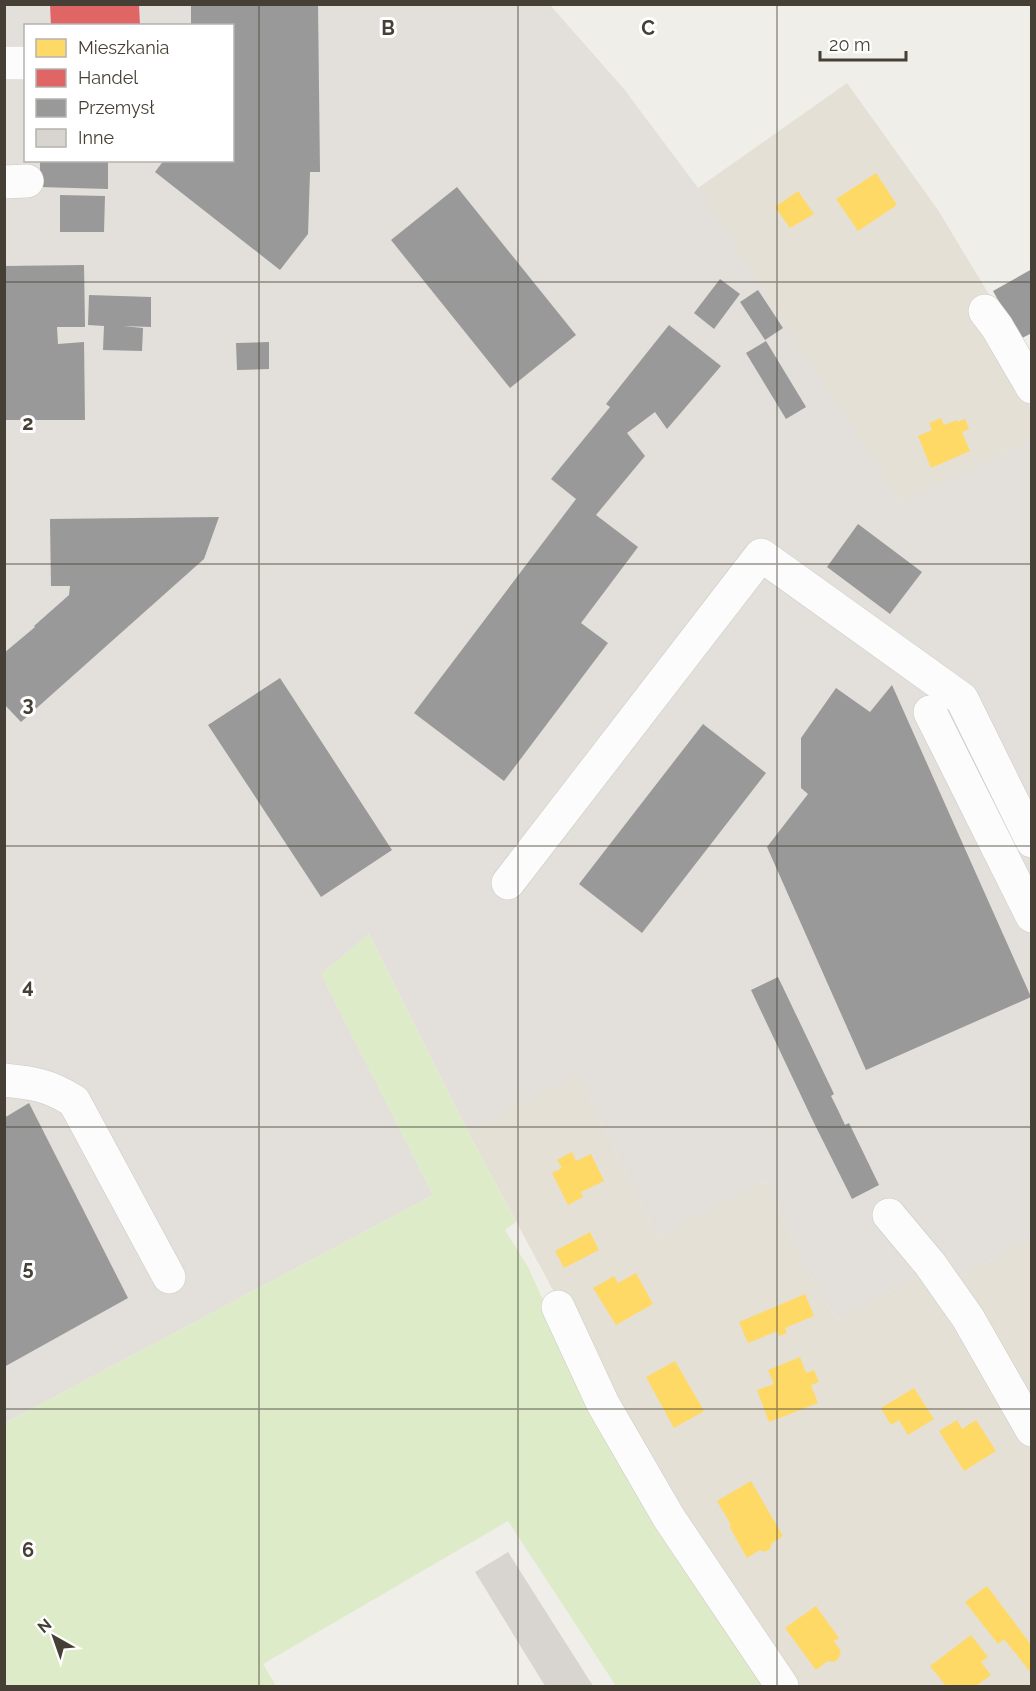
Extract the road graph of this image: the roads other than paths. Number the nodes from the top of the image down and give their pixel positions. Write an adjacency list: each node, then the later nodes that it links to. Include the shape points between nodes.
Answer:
1 (4, 63): 2 (lane)
2 (24, 63)
3 (985, 311): 4 (lane)
4 (1032, 387)
5 (930, 712): 8 (lane)
6 (1032, 841): 7 (lane, via 962,699 761,555)
7 (508, 884)
8 (1032, 916)
9 (4, 1080): 11 (lane, via 38,1084 74,1101)
10 (889, 1215): 13 (lane, via 968,1318)
11 (169, 1277)
12 (558, 1307): 14 (lane, via 603,1404 669,1518)
13 (1032, 1430)
14 (782, 1686)

